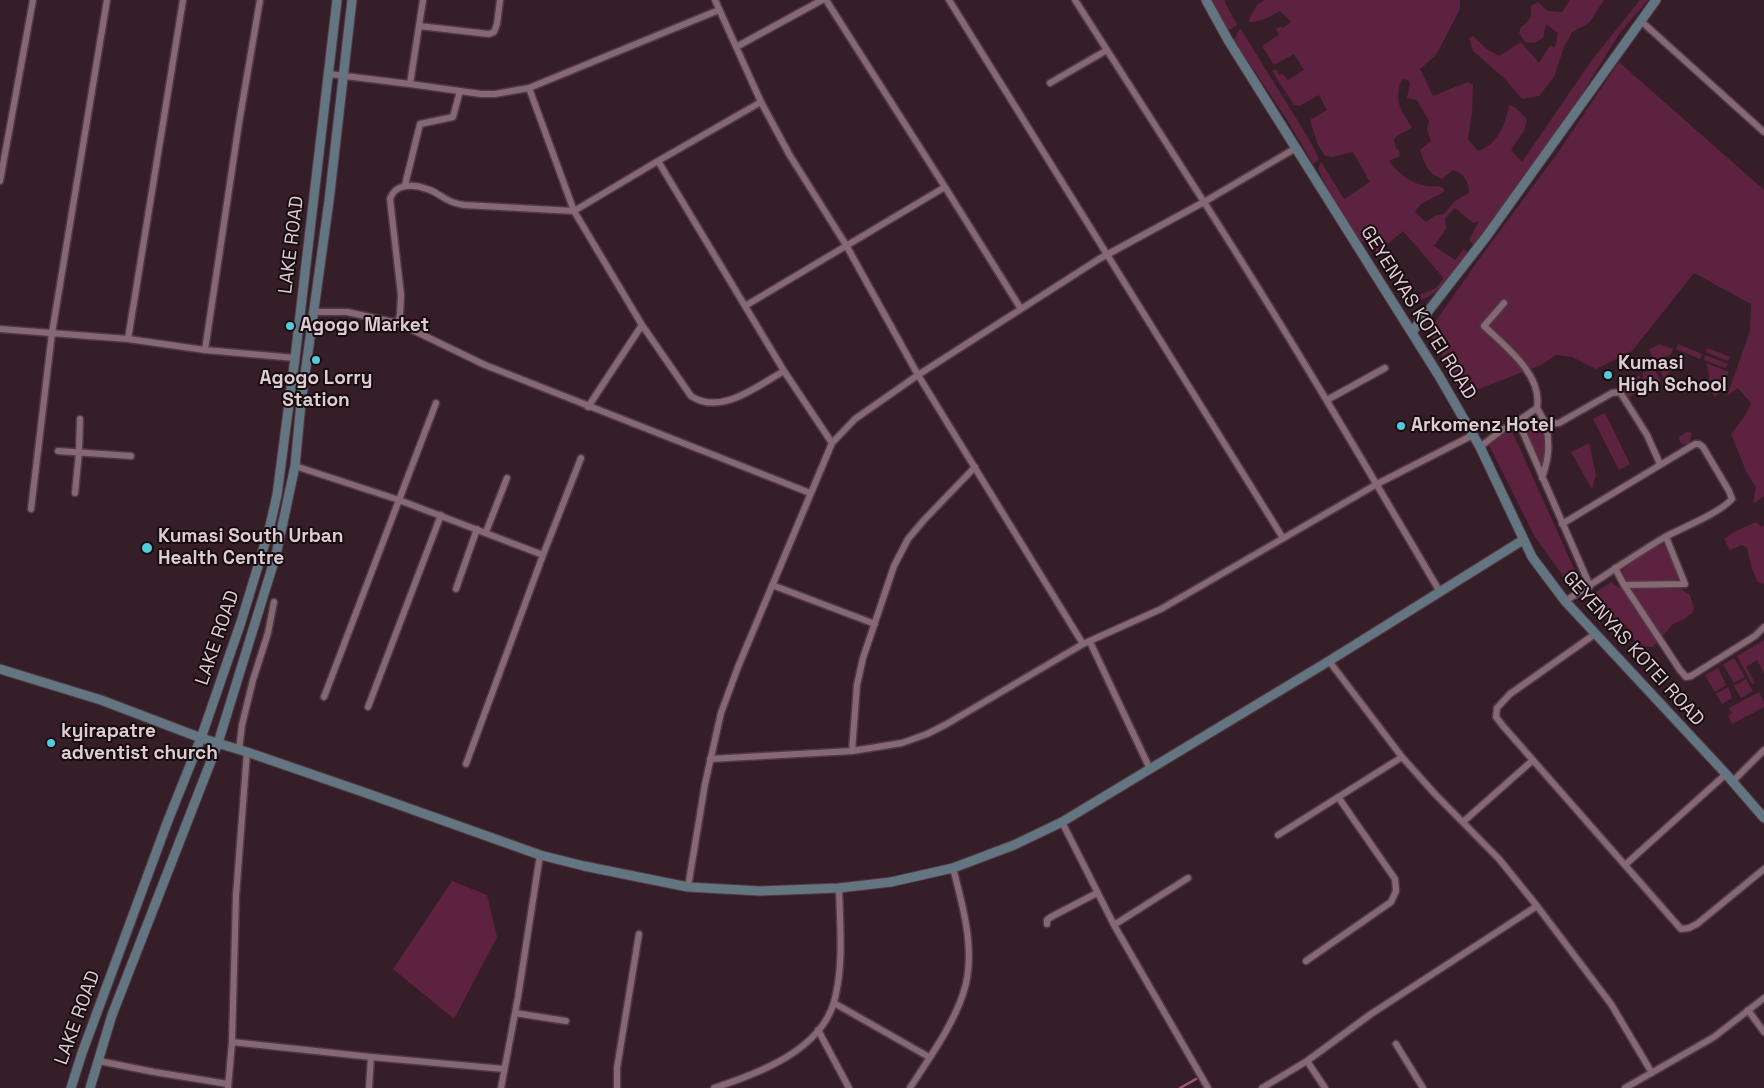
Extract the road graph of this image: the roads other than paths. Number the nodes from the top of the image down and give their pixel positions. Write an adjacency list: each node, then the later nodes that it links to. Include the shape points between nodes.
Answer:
1 (33, 0): 28 (street)
2 (107, 0): 46 (street)
3 (183, 0): 47 (street)
4 (260, 0): 48 (street)
5 (337, 0): 20 (street, LAKE ROAD)
6 (352, 0): 21 (street, LAKE ROAD)
7 (423, 0): 17 (street)
8 (500, 0): 17 (street, via 497,24 494,32 489,34)
9 (715, 0): 15 (street)
10 (824, 0): 18 (street); 33 (street)
11 (950, 0): 37 (street)
12 (1075, 0): 19 (street)
13 (1206, 0): 29 (street, GEYENYAS KOTEI ROAD)
14 (1656, 0): 16 (street)
15 (719, 10): 18 (street); 24 (street)
16 (1641, 20): 27 (street); 45 (street, via 1486,237)
17 (419, 26): 23 (street)
18 (736, 47): 26 (street)
19 (1107, 50): 22 (street); 34 (street)
20 (330, 74): 21 (street); 49 (street, LAKE ROAD)
21 (344, 76): 23 (street); 41 (street, LAKE ROAD)
22 (1050, 83)
23 (410, 84): 25 (street)
24 (529, 88): 25 (street, via 495,94); 35 (street)
25 (460, 91): 32 (street, via 453,117 420,124)
26 (761, 102): 30 (street); 36 (street, via 789,154)
27 (1764, 132)
28 (3, 141): 31 (street)
29 (1296, 148): 34 (street); 45 (street, GEYENYAS KOTEI ROAD)
30 (658, 161): 35 (street); 39 (street)
31 (0, 181)
32 (405, 186): 35 (street, via 428,189 464,205); 42 (street, via 394,190 390,199 401,295)
33 (945, 187): 36 (street); 40 (street)
34 (1204, 202): 37 (street); 53 (street)
35 (574, 212): 43 (street)
36 (846, 245): 39 (street); 52 (street)
37 (1107, 255): 40 (street); 82 (street)
38 (1504, 303): 56 (street, via 1484,326 1528,372 1537,386)
39 (746, 306): 51 (street)
40 (1021, 309): 52 (street)
41 (313, 312): 42 (street, via 347,312); 68 (street, LAKE ROAD)
42 (398, 323): 55 (street, via 485,365)
43 (642, 325): 51 (street, via 691,396 699,402 712,404 734,399); 55 (street)
44 (0, 329): 46 (street)
45 (1412, 332): 60 (street, GEYENYAS KOTEI ROAD)
46 (52, 333): 47 (street); 76 (street)
47 (128, 339): 48 (street)
48 (205, 350): 49 (street)
49 (295, 358): 102 (street, LAKE ROAD, via 277,495 269,530 242,622)
50 (1385, 368): 53 (street)
51 (784, 371): 61 (street)
52 (918, 375): 61 (street, via 855,418); 69 (street)
53 (1327, 400): 72 (street)
54 (436, 403): 75 (street)
55 (588, 407): 74 (street)
56 (1537, 408): 58 (street); 59 (street)
57 (80, 419): 64 (street)
58 (1518, 421): 62 (street); 71 (street)
59 (1546, 424): 67 (street, via 1559,423 1612,392 1620,392 1648,435); 71 (street, via 1550,442)
60 (1474, 435): 62 (street, GEYENYAS KOTEI ROAD); 72 (street)
61 (832, 443): 74 (street)
62 (1480, 447): 83 (street, GEYENYAS KOTEI ROAD)
63 (58, 450): 64 (street)
64 (79, 452): 65 (street); 73 (street)
65 (131, 456)
66 (581, 458): 84 (street)
67 (1660, 464): 78 (street); 81 (street, via 1699,444 1732,499)
68 (295, 466): 75 (street); 103 (street, LAKE ROAD, via 276,555)
69 (976, 467): 93 (street, via 908,539 894,566); 97 (street)
70 (507, 478): 80 (street)
71 (1542, 478): 78 (street)
72 (1377, 484): 82 (street); 90 (street)
73 (75, 492)
74 (810, 493): 87 (street)
75 (400, 500): 77 (street); 100 (street)
76 (32, 509)
77 (441, 515): 79 (street); 101 (street)
78 (1562, 524): 88 (street)
79 (477, 529): 80 (street); 89 (street)
80 (486, 532): 84 (street)
81 (1666, 537): 85 (street); 86 (street, via 1685,584)
82 (1283, 538): 96 (street, via 1161,609)
83 (1523, 540): 90 (street); 91 (street, GEYENYAS KOTEI ROAD, via 1543,573)
84 (543, 556): 110 (street)
85 (1615, 568): 86 (street); 88 (street)
86 (1624, 585): 94 (street, via 1686,677 1755,636)
87 (772, 586): 93 (street); 108 (street, via 721,713)
88 (1590, 586): 91 (street)
89 (456, 589)
90 (1440, 592): 98 (street)
91 (1565, 600): 95 (street, GEYENYAS KOTEI ROAD)
92 (274, 602): 106 (street, via 242,725)
93 (875, 624): 104 (street, via 857,685)
94 (1764, 627)
95 (1595, 634): 109 (street, via 1510,694 1497,708 1496,717); 112 (street, GEYENYAS KOTEI ROAD)
96 (1090, 642): 97 (street); 111 (street)
97 (1083, 644): 104 (street, via 927,734 902,743)
98 (1329, 661): 107 (street); 111 (street)
99 (0, 669): 102 (street, via 101,700)
100 (324, 697)
101 (368, 707)
102 (201, 738): 103 (street); 147 (street, LAKE ROAD, via 160,841)
103 (218, 743): 106 (street); 142 (street, LAKE ROAD, via 112,1015)
104 (852, 750): 108 (street)
105 (1764, 750): 112 (street)
106 (243, 751): 118 (street); 138 (street)
107 (1402, 757): 113 (street); 116 (street)
108 (710, 759): 123 (street)
109 (1533, 760): 116 (street); 119 (street)
110 (466, 764)
111 (1150, 768): 115 (street)
112 (1729, 778): 114 (street, GEYENYAS KOTEI ROAD); 119 (street)
113 (1338, 797): 117 (street); 130 (street, via 1395,879 1396,891 1391,902)
114 (1764, 818)
115 (1062, 822): 120 (street, via 1014,845); 125 (street)
116 (1463, 822): 126 (street, via 1500,860)
117 (1278, 835)
118 (540, 855): 123 (street); 134 (street)
119 (1624, 865): 121 (street, via 1681,929 1697,924)
120 (953, 868): 124 (street, via 891,882); 141 (street, via 966,916 969,968 964,993)
121 (1764, 869)
122 (1188, 878): 128 (street)
123 (688, 887): 124 (street, via 760,892)
124 (839, 888): 132 (street, via 840,962)
125 (1097, 893): 127 (street, via 1051,917); 128 (street)
126 (1537, 906): 143 (street, via 1371,1014); 145 (street, via 1611,1004)
127 (1047, 924)
128 (1114, 924): 155 (street)
129 (639, 934): 151 (street, via 616,1068)
130 (1306, 961)
131 (1764, 998): 133 (street)
132 (834, 1003): 136 (street); 141 (street)
133 (1748, 1010): 137 (street); 145 (street, via 1714,1037)
134 (515, 1013): 135 (street); 144 (street)
135 (566, 1021)
136 (818, 1030): 152 (street, via 804,1045 779,1061); 153 (street)
137 (1764, 1032)
138 (232, 1042): 140 (street); 146 (street)
139 (1396, 1044): 158 (street)
140 (371, 1057): 144 (street); 149 (street)
141 (929, 1057): 154 (street)
142 (99, 1061): 146 (street); 148 (street, LAKE ROAD)
143 (1307, 1061): 156 (street); 157 (street)
144 (504, 1069): 150 (street)
145 (1652, 1073): 159 (street)
146 (228, 1086)
147 (71, 1088)
148 (90, 1088)
149 (369, 1088)
150 (501, 1088)
151 (617, 1088)
152 (714, 1088)
153 (849, 1088)
154 (910, 1088)
155 (1208, 1088)
156 (1262, 1088)
157 (1325, 1088)
158 (1423, 1088)
159 (1625, 1088)

